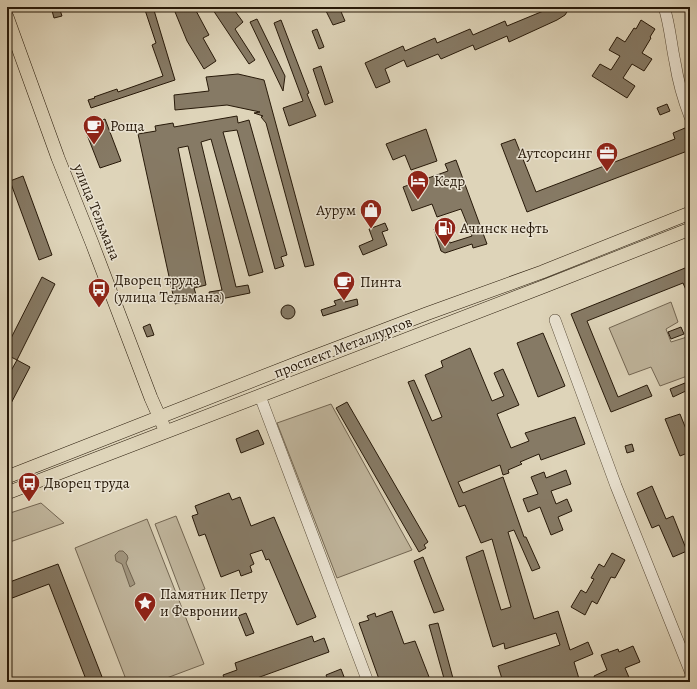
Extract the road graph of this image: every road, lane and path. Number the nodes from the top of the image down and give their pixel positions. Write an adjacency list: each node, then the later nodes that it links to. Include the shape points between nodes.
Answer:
1 (664, 7): 3 (street)
2 (7, 17): 9 (main road, улица Тельмана, via 58,158 150,398)
3 (686, 99): 4 (street)
4 (690, 117)
5 (690, 213): 9 (main road, проспект Металлургов)
6 (690, 229): 8 (main road, проспект Металлургов)
7 (555, 320): 13 (street, via 616,486)
8 (260, 396): 10 (main road, проспект Металлургов); 14 (street)
9 (160, 418): 10 (main road, улица Тельмана); 11 (main road, проспект Металлургов)
10 (166, 432): 12 (main road, проспект Металлургов)
11 (7, 477)
12 (7, 493)
13 (690, 671)
14 (368, 682)

